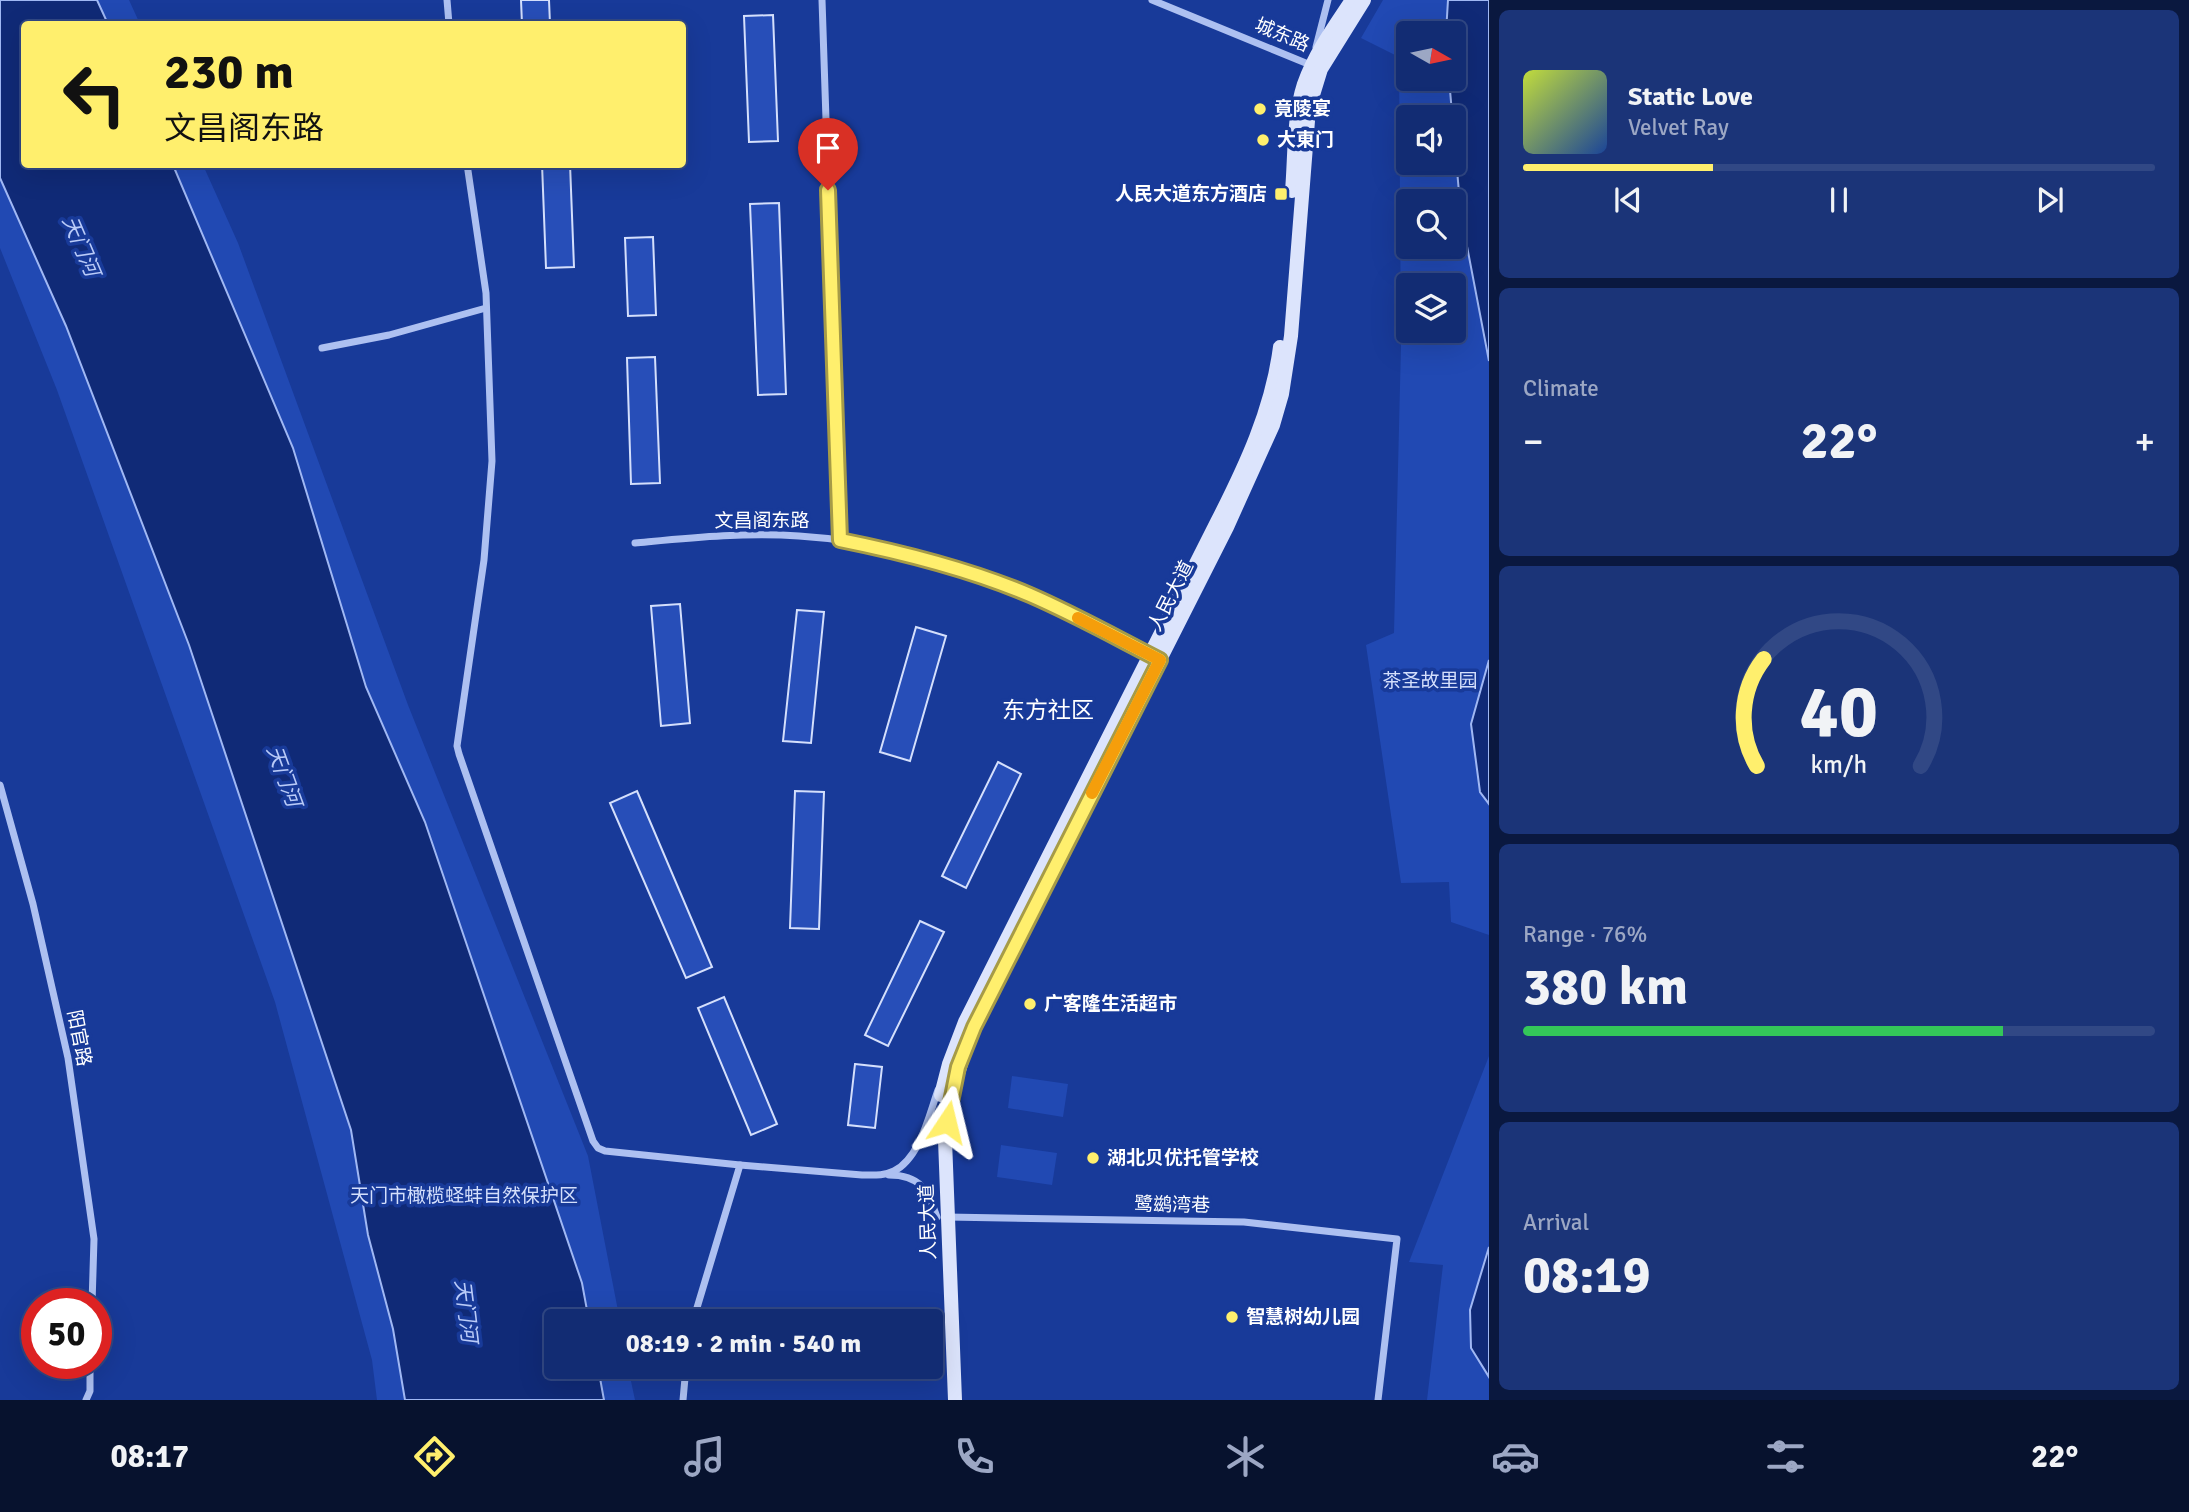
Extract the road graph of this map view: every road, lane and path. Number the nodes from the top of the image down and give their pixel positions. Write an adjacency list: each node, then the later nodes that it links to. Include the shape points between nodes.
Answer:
1 (447, 0): 7 (street)
2 (822, 0): 12 (street)
3 (1152, 0): 8 (street, 城东路)
4 (1328, 0): 8 (street)
5 (1352, 0): 8 (main road, 人民大道)
6 (1364, 0): 8 (main road, 人民大道)
7 (449, 21)
8 (1316, 67): 14 (main road, 人民大道, via 1298,107 1282,334 1272,391 1245,464)
9 (468, 168): 10 (street)
10 (486, 308): 11 (street); 17 (street, via 491,476 459,754 593,1141 605,1152)
11 (322, 348)
12 (840, 540): 13 (street, 文昌阁东路, via 743,535); 14 (street, 文昌阁东路, via 989,580)
13 (635, 542)
14 (1155, 658): 16 (main road, 人民大道, via 965,1022); 19 (main road, 人民大道, via 958,1067 945,1140)
15 (0, 785): 20 (street, 阳官路, via 68,1058 94,1239)
16 (949, 1063): 18 (street, via 911,1155 903,1165); 19 (main road, 人民大道, via 935,1139)
17 (740, 1165): 18 (street); 21 (street)
18 (881, 1175): 19 (street, via 911,1177)
19 (942, 1217): 26 (main road, 人民大道); 27 (main road, 人民大道); 28 (street, 鹭鹚湾巷, via 1244,1222 1397,1239)
20 (92, 1288)
21 (697, 1309)
22 (90, 1379): 24 (street)
23 (685, 1379): 25 (street)
24 (86, 1400)
25 (683, 1400)
26 (946, 1400)
27 (955, 1400)
28 (1378, 1400)

